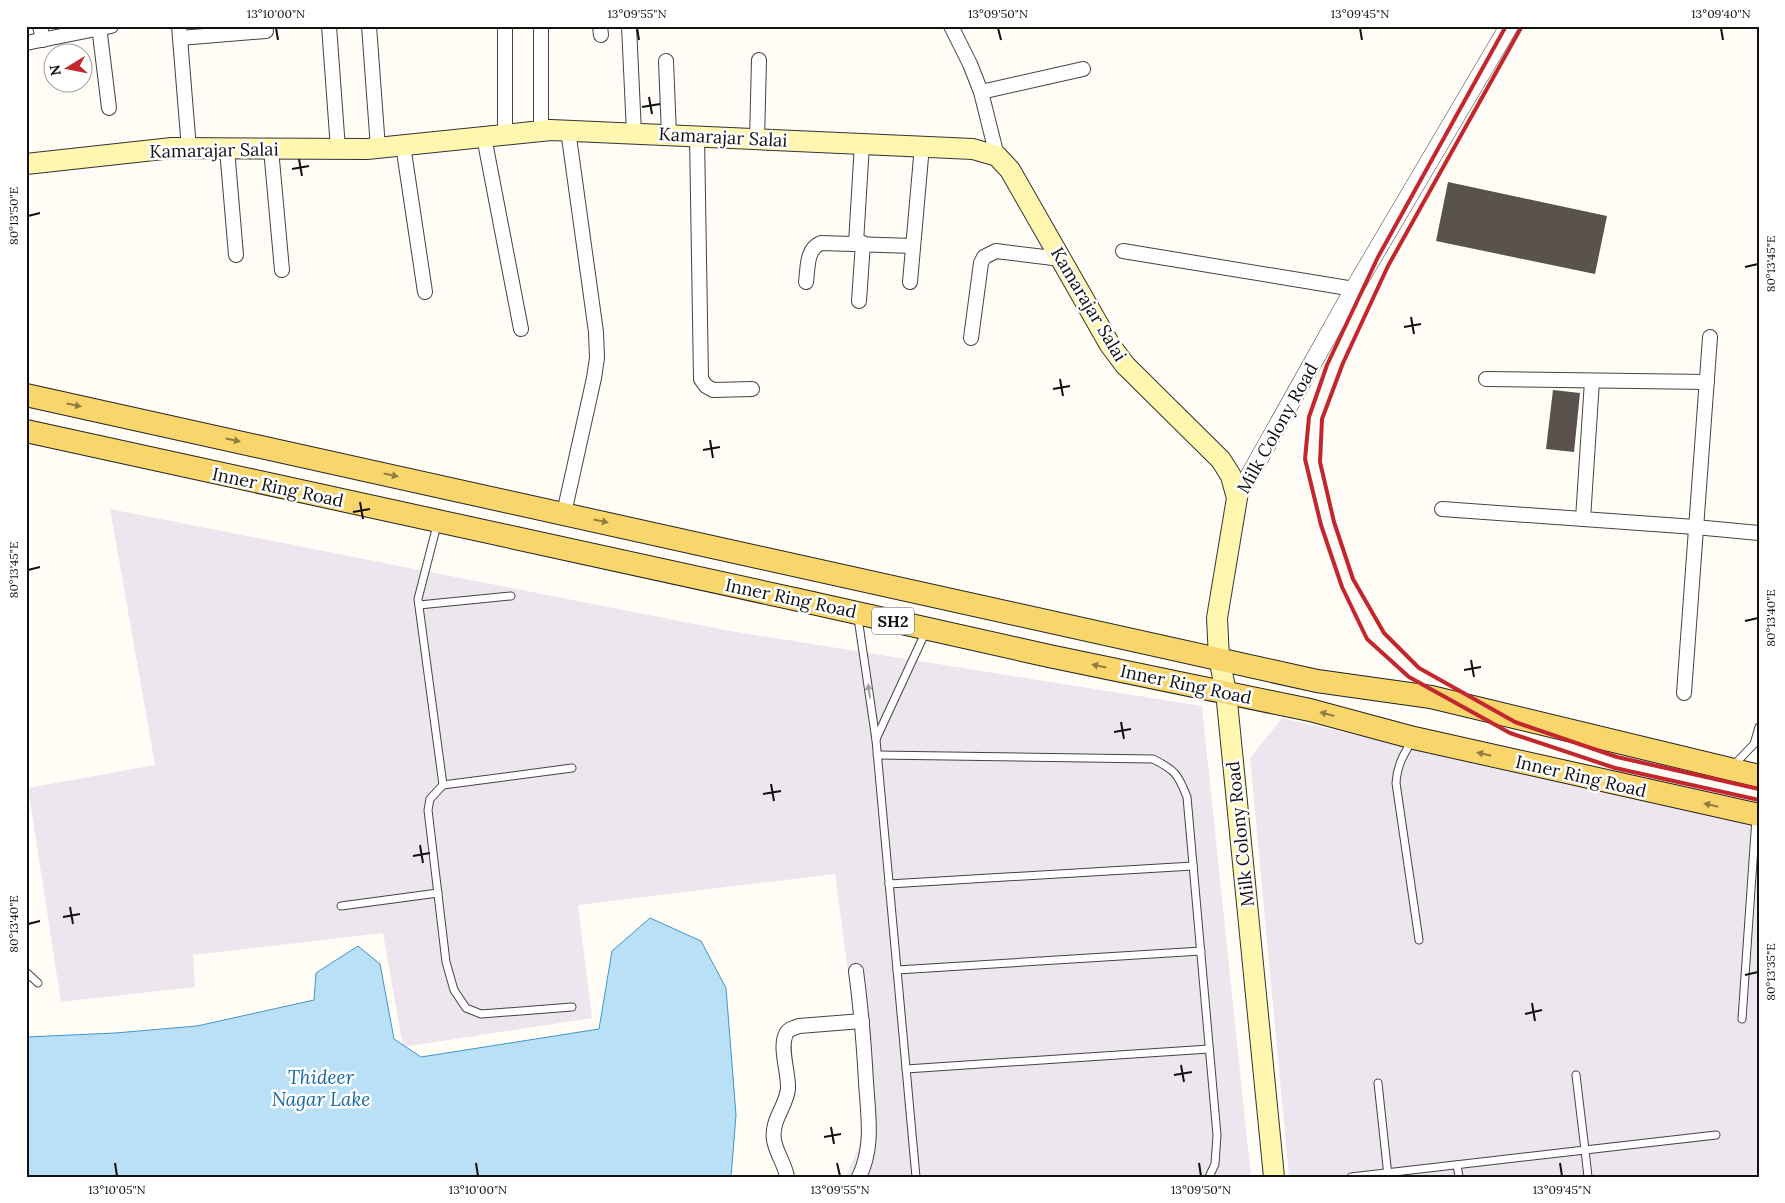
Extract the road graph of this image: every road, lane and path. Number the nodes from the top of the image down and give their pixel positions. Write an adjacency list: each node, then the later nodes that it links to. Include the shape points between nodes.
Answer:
1 (329, 26): 33 (street)
2 (369, 26): 30 (street)
3 (504, 26): 21 (street)
4 (540, 26): 19 (street)
5 (629, 26): 20 (street)
6 (951, 26): 16 (street)
7 (1509, 26): 44 (street, Milk Colony Road)
8 (103, 27): 11 (street); 17 (street)
9 (266, 31): 10 (street)
10 (180, 32): 29 (street)
11 (41, 33): 12 (street)
12 (26, 43)
13 (758, 60): 25 (street)
14 (666, 61): 22 (street)
15 (1083, 68): 16 (street)
16 (981, 92): 34 (street)
17 (109, 108)
18 (568, 130): 19 (main road, Kamarajar Salai); 20 (main road, Kamarajar Salai); 58 (street, via 597,358)
19 (541, 131): 21 (main road, Kamarajar Salai)
20 (634, 133): 22 (main road, Kamarajar Salai)
21 (505, 135): 24 (main road, Kamarajar Salai)
22 (668, 135): 23 (main road, Kamarajar Salai)
23 (697, 136): 25 (main road, Kamarajar Salai); 53 (street, via 701,379 714,390)
24 (484, 137): 27 (main road, Kamarajar Salai); 47 (street)
25 (757, 139): 26 (main road, Kamarajar Salai)
26 (862, 144): 28 (main road, Kamarajar Salai); 36 (street)
27 (403, 145): 30 (main road, Kamarajar Salai); 45 (street)
28 (922, 146): 34 (main road, Kamarajar Salai, via 973,149); 37 (street)
29 (189, 148): 31 (main road, Kamarajar Salai); 35 (main road, Kamarajar Salai)
30 (378, 148): 33 (main road, Kamarajar Salai)
31 (227, 149): 32 (main road, Kamarajar Salai); 39 (street)
32 (271, 149): 33 (main road, Kamarajar Salai); 41 (street)
33 (338, 149)
34 (997, 156): 40 (main road, Kamarajar Salai, via 1010,170)
35 (26, 164)
36 (859, 243): 37 (street); 42 (street, via 828,242 814,246 810,251); 46 (street)
37 (913, 246): 43 (street)
38 (1123, 251): 44 (street)
39 (236, 256)
40 (1061, 259): 49 (street, via 996,251 984,257); 56 (main road, Kamarajar Salai, via 1115,352 1221,460 1231,476)
41 (282, 270)
42 (806, 282)
43 (910, 282)
44 (1354, 289): 56 (street, Milk Colony Road)
45 (425, 292)
46 (858, 301)
47 (521, 329)
48 (1710, 337): 52 (street)
49 (971, 338)
50 (1486, 379): 51 (street)
51 (1592, 381): 52 (street); 59 (street)
52 (1707, 382): 61 (street)
53 (752, 389)
54 (26, 395): 58 (main road, Inner Ring Road / SH2, one-way to 58)
55 (26, 431): 60 (main road, Inner Ring Road / SH2)
56 (1237, 498): 67 (main road, Milk Colony Road, via 1217,618)
57 (1442, 510): 59 (street)
58 (564, 513): 67 (main road, Inner Ring Road / SH2, one-way to 67)
59 (1583, 519): 61 (street)
60 (438, 522): 64 (lane); 65 (main road, Inner Ring Road / SH2)
61 (1695, 527): 62 (street); 69 (street)
62 (1759, 534)
63 (511, 596): 64 (lane)
64 (419, 606): 77 (lane)
65 (857, 613): 66 (main road, Inner Ring Road / SH2); 72 (lane, one-way to 65)
66 (926, 629): 68 (main road, Inner Ring Road / SH2, one-way to 66); 72 (lane)
67 (1219, 658): 68 (main road, Milk Colony Road); 75 (main road, Inner Ring Road / SH2, via 1317,680 1431,697)
68 (1226, 692): 71 (main road, Inner Ring Road / SH2, one-way to 68); 104 (main road, Milk Colony Road)
69 (1684, 692)
70 (1759, 727): 75 (lane, via 1754,744)
71 (1414, 738): 78 (main road, Inner Ring Road / SH2, one-way to 71); 83 (lane, via 1400,760 1396,783)
72 (876, 740): 73 (lane)
73 (877, 755): 79 (lane, via 1153,759 1170,768 1181,780 1187,797); 80 (lane)
74 (572, 768): 77 (lane)
75 (1731, 769): 76 (main road, Inner Ring Road / SH2)
76 (1759, 776)
77 (443, 785): 81 (lane, via 430,799 428,810)
78 (1758, 815): 90 (lane)
79 (1193, 866): 80 (lane); 84 (lane)
80 (889, 884): 85 (lane)
81 (438, 893): 82 (lane); 89 (lane, via 446,962 454,990 466,1008 481,1014)
82 (341, 906)
83 (1419, 940)
84 (1201, 951): 85 (lane); 92 (lane)
85 (897, 970): 93 (lane)
86 (856, 971): 91 (street)
87 (26, 972): 88 (lane)
88 (38, 983)
89 (572, 1007)
90 (1742, 1019)
91 (862, 1022): 100 (street, via 799,1026 786,1033 787,1096 773,1129); 101 (street, via 869,1144)
92 (1209, 1049): 93 (lane); 103 (lane, via 1217,1135 1215,1164)
93 (906, 1069): 102 (lane)
94 (1576, 1075): 97 (lane)
95 (1378, 1084): 99 (lane)
96 (1716, 1135): 97 (lane)
97 (1585, 1150): 98 (lane); 107 (lane)
98 (1457, 1165): 99 (lane); 106 (lane)
99 (1388, 1174): 105 (lane)
100 (787, 1177)
101 (859, 1177)
102 (916, 1177)
103 (1209, 1177)
104 (1274, 1177)
105 (1351, 1177)
106 (1459, 1177)
107 (1588, 1177)

